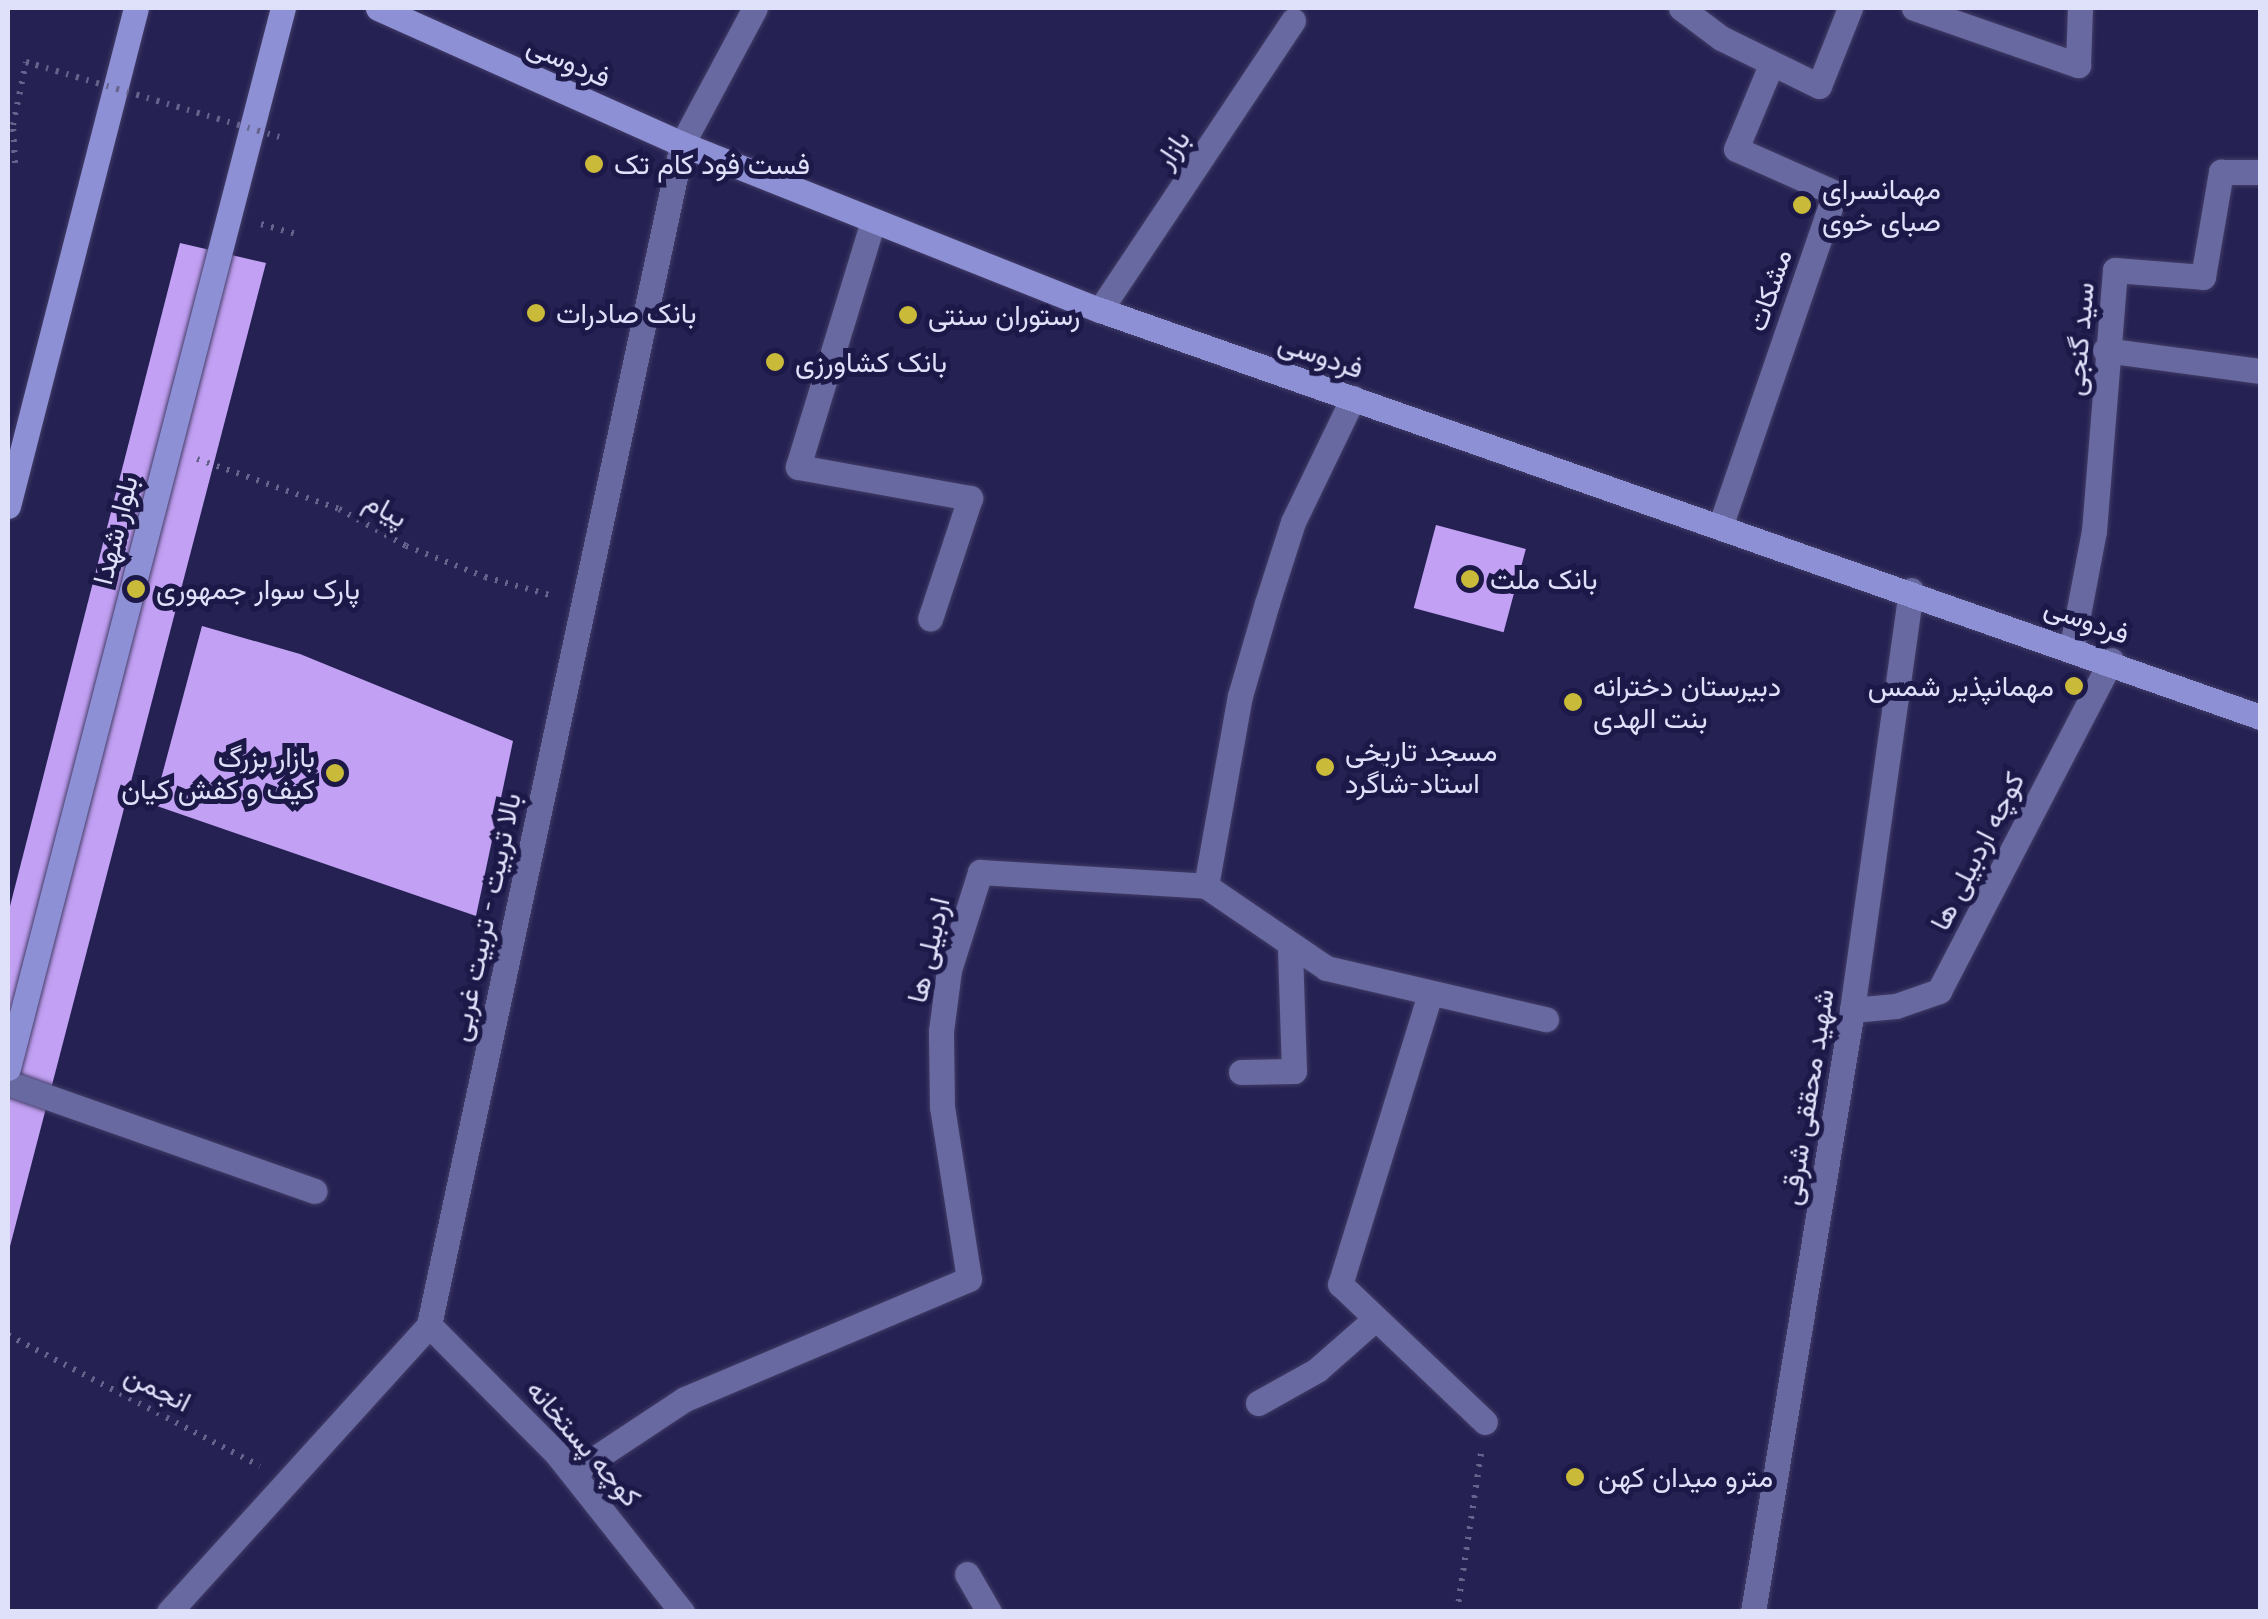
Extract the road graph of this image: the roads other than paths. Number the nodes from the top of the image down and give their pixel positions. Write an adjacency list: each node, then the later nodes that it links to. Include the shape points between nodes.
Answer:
1 (136, 8): 18 (main road)
2 (283, 8): 30 (main road, بلوار شهدا)
3 (378, 8): 11 (main road, فردوسی)
4 (755, 8): 11 (street, بالا تربیت - تربیت غربی)
5 (1681, 8): 10 (street)
6 (1850, 8): 10 (street, via 1819,86)
7 (1914, 8): 8 (street, via 2078,65)
8 (2080, 8)
9 (1294, 21): 14 (street, بازار)
10 (1771, 65): 19 (street, مشکات, via 1736,149 1834,193)
11 (682, 144): 13 (main road, فردوسی); 35 (street, بالا تربیت - تربیت غربی)
12 (2260, 172): 15 (street, سید گنجی, via 2221,172 2203,277 2115,270)
13 (873, 221): 14 (main road, فردوسی); 21 (street, via 798,467 970,498)
14 (1100, 310): 17 (main road, فردوسی)
15 (2105, 350): 16 (street); 22 (street, سید گنجی, via 2094,532)
16 (2260, 371)
17 (1353, 398): 19 (main road, فردوسی); 25 (street, via 1292,522 1267,604 1240,696)
18 (8, 506)
19 (1720, 527): 20 (main road, فردوسی)
20 (1911, 590): 22 (main road, فردوسی); 28 (street, شهید محققی شرقی)
21 (930, 619)
22 (2072, 646): 23 (main road, فردوسی)
23 (2111, 660): 24 (main road, فردوسی); 28 (street, کوچه اردبیلی ها, via 1938,990 1896,1006)
24 (2260, 717)
25 (1206, 886): 26 (street, via 1270,926); 38 (street, اردبیلی ها, via 980,872 949,970 941,1031 942,1106 969,1278 685,1399)
26 (1290, 949): 27 (street, via 1326,968); 31 (street, via 1294,1071)
27 (1430, 994): 29 (street); 34 (street, via 1340,1284)
28 (1852, 1010): 43 (street, شهید محققی شرقی)
29 (1546, 1019)
30 (8, 1068)
31 (1241, 1072)
32 (8, 1084): 33 (street)
33 (315, 1191)
34 (1374, 1320): 36 (street, via 1318,1370); 37 (street)
35 (428, 1324): 38 (street, کوچه پستخانه); 40 (street, بالا تربیت - تربیت غربی)
36 (1258, 1404)
37 (1485, 1422)
38 (574, 1473): 41 (street, کوچه پستخانه)
39 (967, 1574): 42 (street)
40 (169, 1612)
41 (682, 1612)
42 (989, 1612)
43 (1754, 1612)

